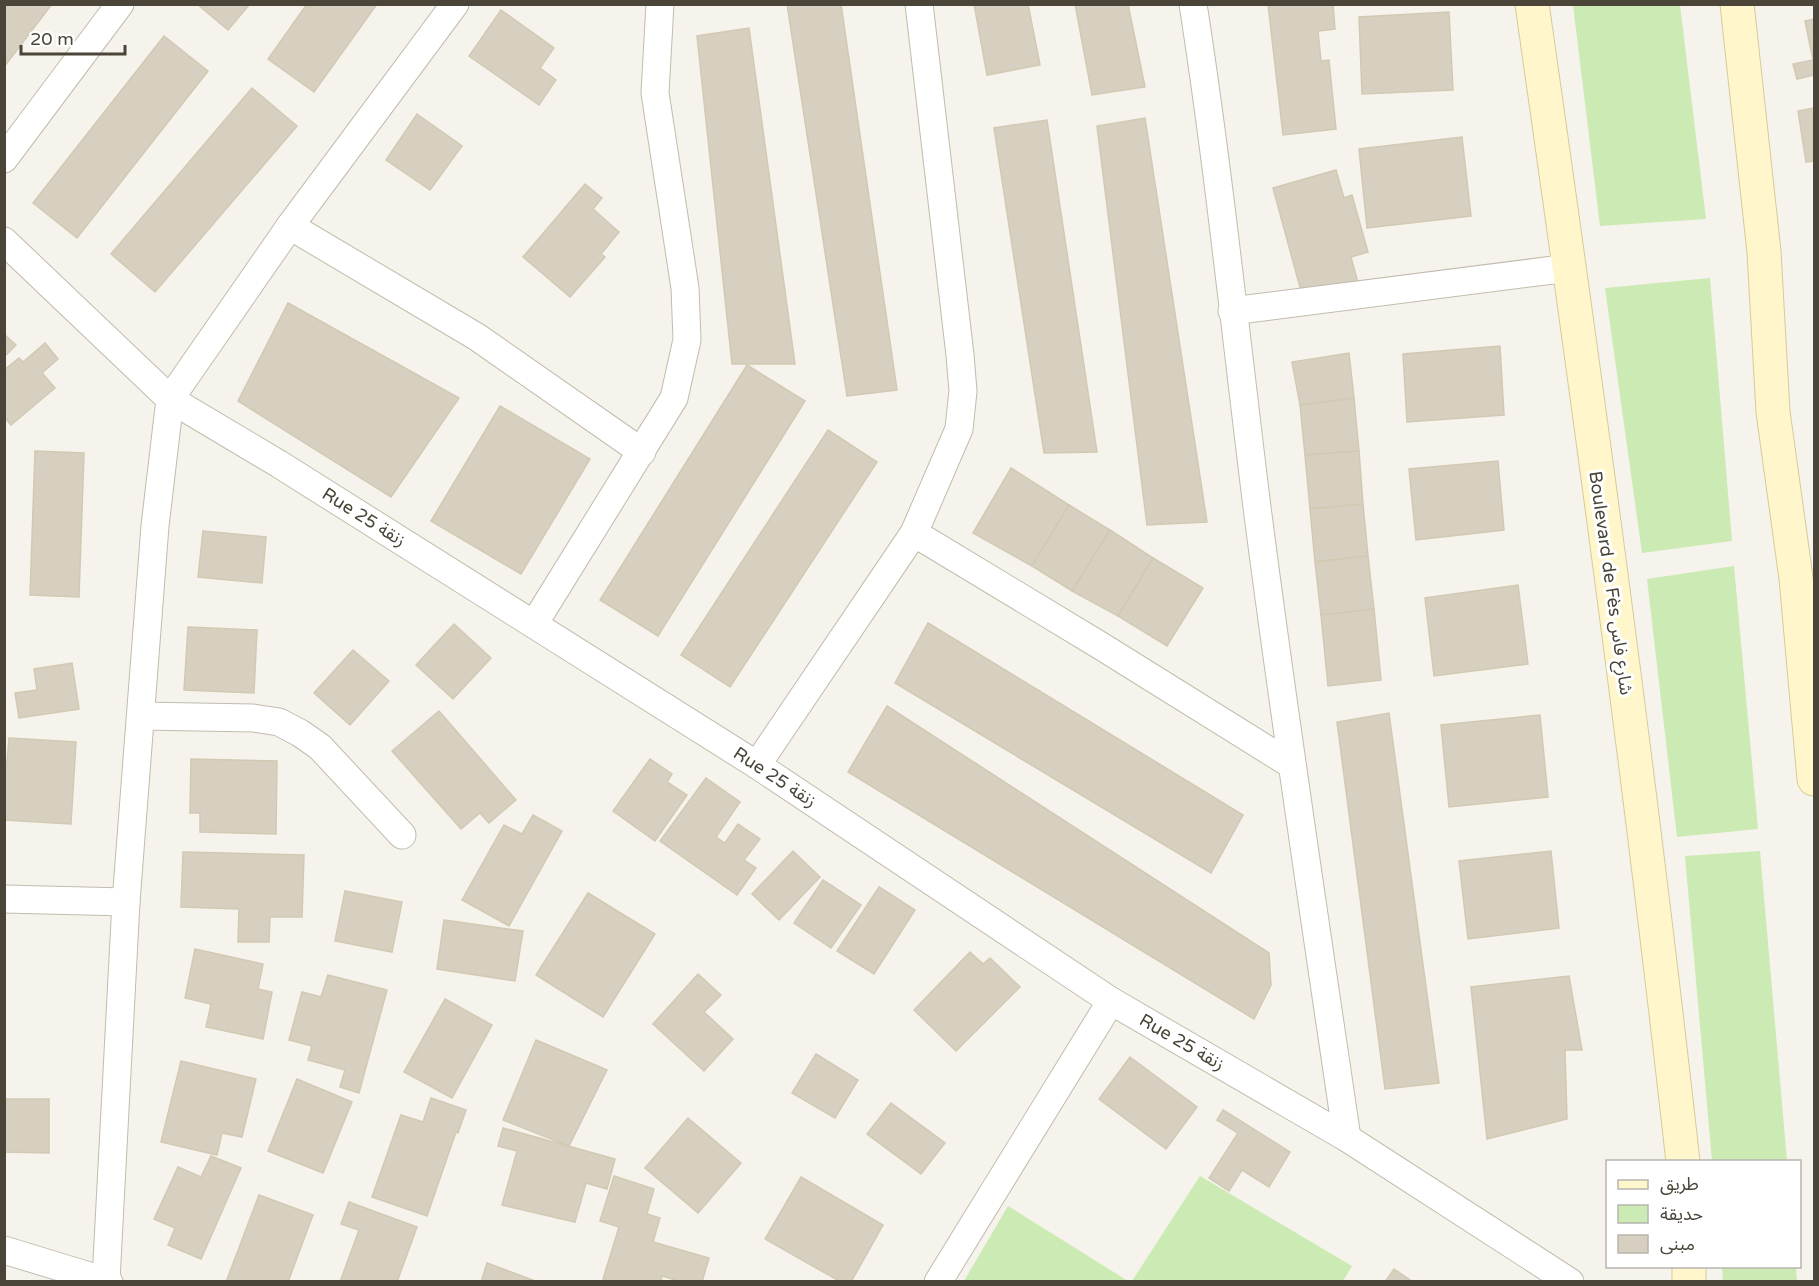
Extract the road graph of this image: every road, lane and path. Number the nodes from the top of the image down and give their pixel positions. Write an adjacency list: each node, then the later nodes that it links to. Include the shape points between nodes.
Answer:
1 (120, 4): 8 (street)
2 (455, 4): 9 (street)
3 (660, 4): 14 (street, via 655,93 685,288 687,340 674,398)
4 (919, 4): 15 (street, via 963,392 959,429)
5 (1193, 4): 12 (street)
6 (1532, 4): 11 (main road, Boulevard de Fès شارع فاس)
7 (1737, 4): 16 (main road, via 1764,252 1773,412)
8 (4, 159)
9 (290, 226): 13 (street); 14 (street, via 477,338)
10 (4, 241): 13 (street, Rue 25 زنقة)
11 (1569, 268): 12 (street); 28 (main road, Boulevard de Fès شارع فاس)
12 (1232, 311): 20 (street)
13 (170, 399): 17 (street, Rue 25 زنقة); 18 (street, via 154,526)
14 (642, 452): 17 (street)
15 (914, 534): 19 (street); 20 (street)
16 (1805, 575): 21 (main road)
17 (534, 624): 19 (street, Rue 25 زنقة)
18 (141, 716): 23 (street, via 279,722 320,747); 25 (street)
19 (757, 765): 26 (street, Rue 25 زنقة)
20 (1292, 765): 27 (street)
21 (1814, 774): 22 (main road)
22 (1815, 779)
23 (402, 835)
24 (4, 899): 25 (street)
25 (126, 902): 30 (street)
26 (1111, 1001): 27 (street, Rue 25 زنقة); 31 (street)
27 (1347, 1138): 32 (street, Rue 25 زنقة)
28 (1683, 1160)
29 (4, 1250): 30 (street)
30 (107, 1281)
31 (938, 1281)
32 (1566, 1281)

